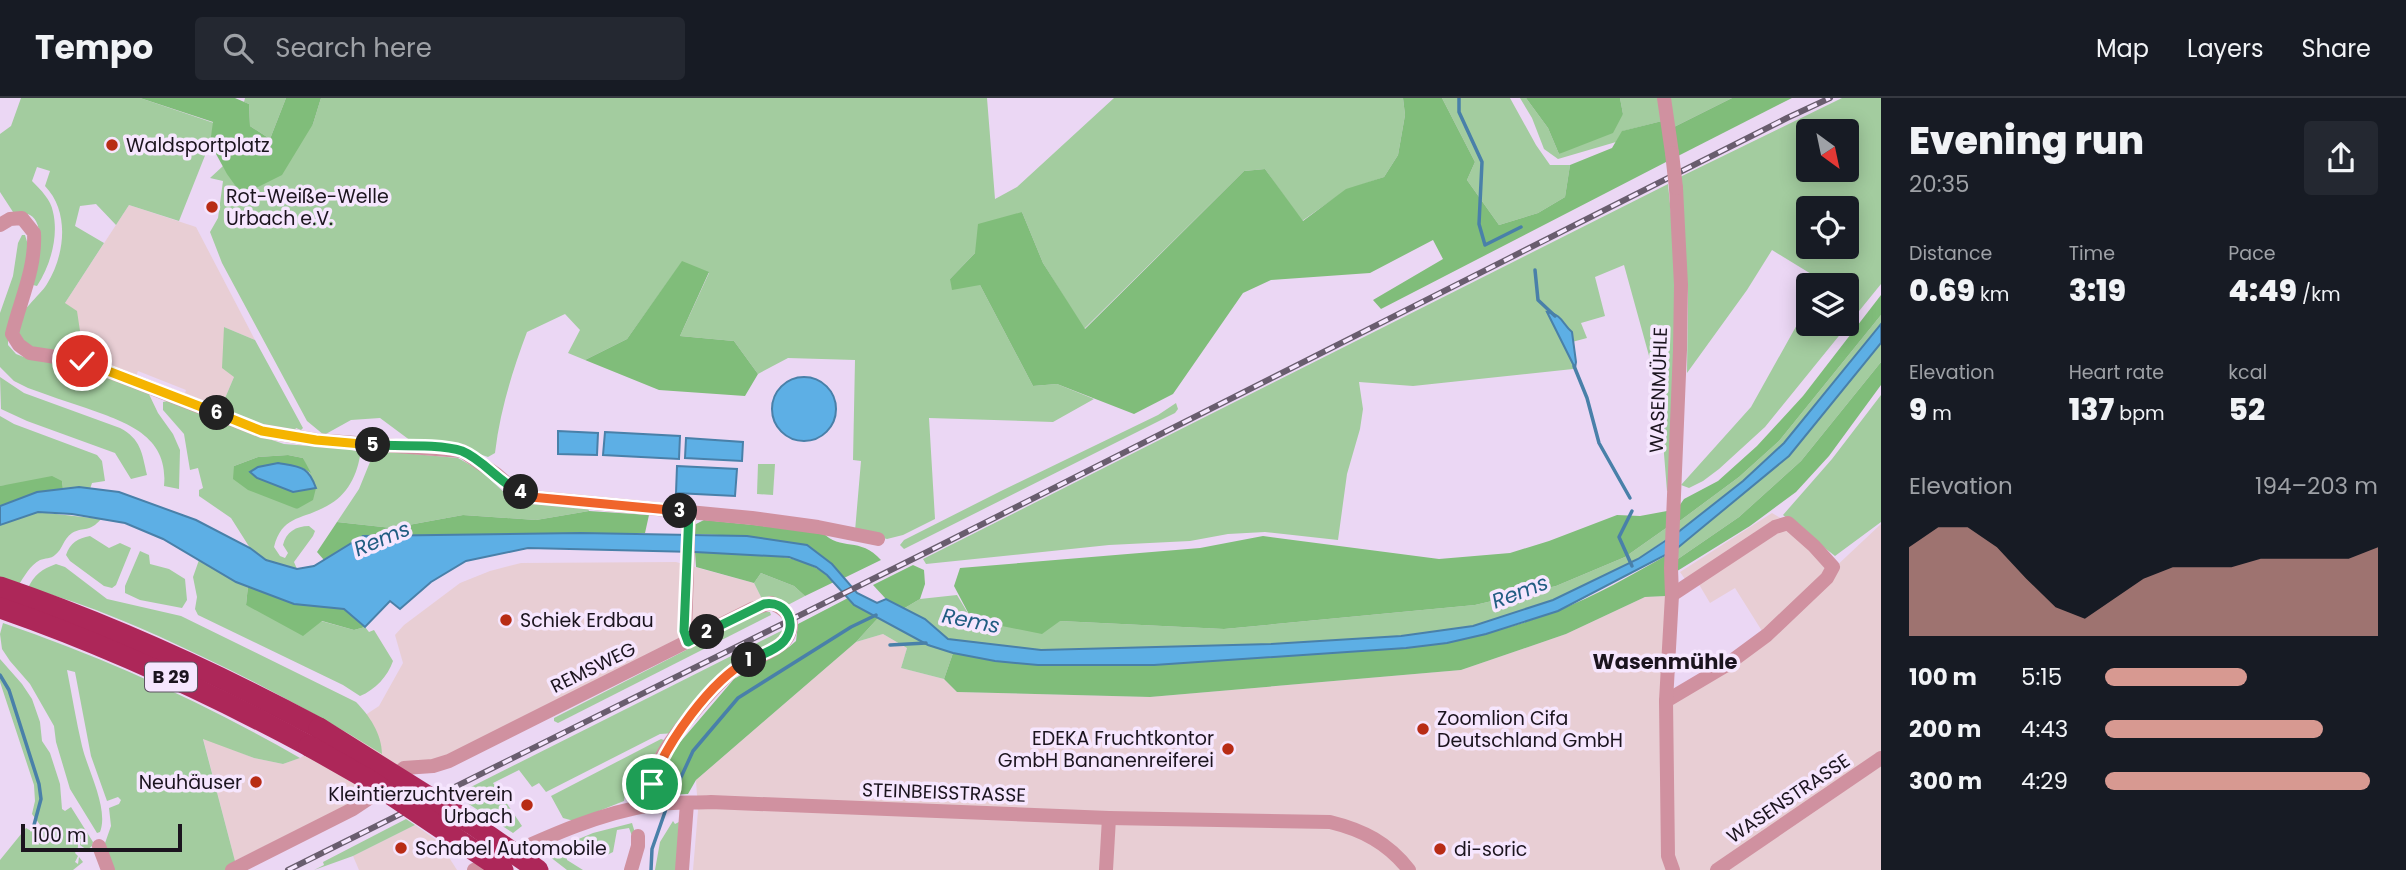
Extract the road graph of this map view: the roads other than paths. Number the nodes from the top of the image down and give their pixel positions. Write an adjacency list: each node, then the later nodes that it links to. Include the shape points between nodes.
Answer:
1 (1664, 98): 6 (street, WASENMÜHLE, bridge, via 1676,188 1681,311)
2 (0, 225): 3 (street, via 22,218 34,233 29,275 12,334 30,353 82,361 262,431 316,440 462,451 511,488 531,497)
3 (689, 511): 4 (street, via 808,525); 9 (street, via 684,631)
4 (878, 539)
5 (0, 587): 8 (highway, B 29)
6 (1672, 595): 10 (street, WASENMÜHLE); 10 (street, via 1788,523 1833,567 1767,635)
7 (0, 608): 8 (highway, B 29)
8 (35, 610): 11 (highway, B 29, via 234,706)
9 (688, 642): 14 (street, REMSWEG, via 764,604 771,603 790,615 790,629 781,645 725,676 668,748 652,784); 19 (street, REMSWEG, via 449,761 404,768 353,809)
10 (1666, 701): 27 (street, WASENMÜHLE, via 1668,856)
11 (314, 737): 21 (highway, B 29, bridge, via 369,780); 22 (highway, B 29, bridge, via 460,816)
12 (1881, 758): 28 (street, WASENSTRASSE)
13 (684, 803): 14 (street, STEINBEISSTRASSE); 15 (street, STEINBEISSTRASSE); 24 (street)
14 (654, 804): 20 (street, STEINBEISSTRASSE, via 604,816)
15 (1110, 818): 25 (street); 26 (street, STEINBEISSTRASSE, via 1331,822 1380,841)
16 (638, 836): 23 (street)
17 (99, 846): 18 (street)
18 (108, 870)
19 (232, 870)
20 (474, 870)
21 (503, 870)
22 (538, 870)
23 (631, 870)
24 (682, 870)
25 (1106, 870)
26 (1409, 870)
27 (1674, 870)
28 (1717, 870)

